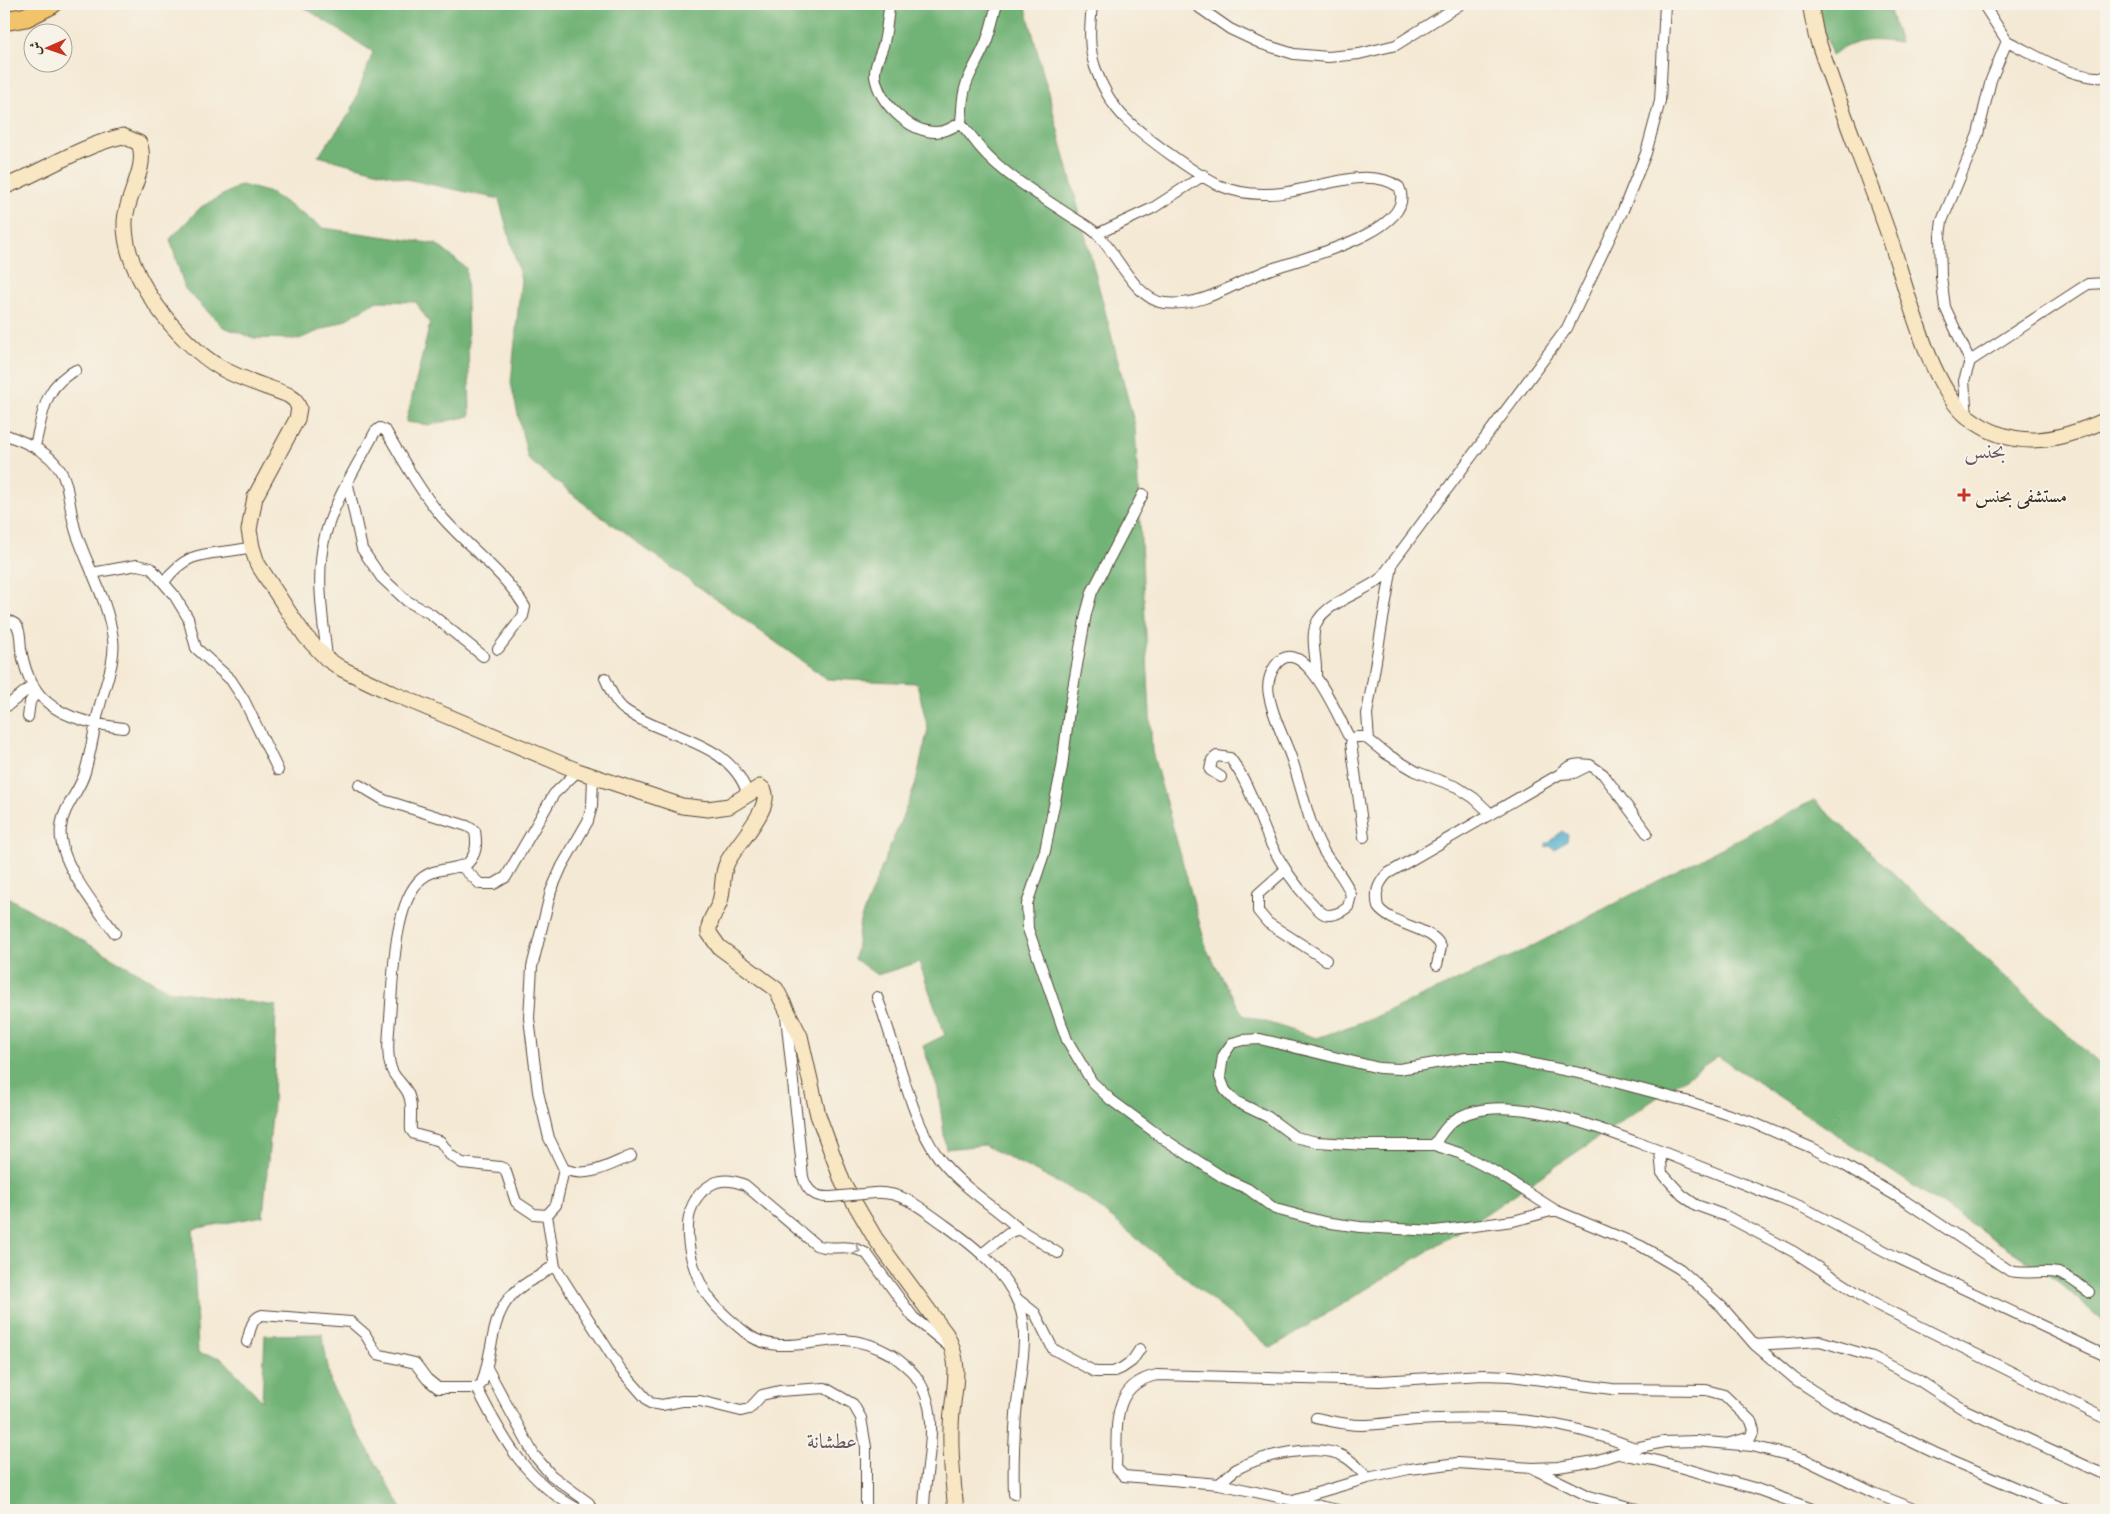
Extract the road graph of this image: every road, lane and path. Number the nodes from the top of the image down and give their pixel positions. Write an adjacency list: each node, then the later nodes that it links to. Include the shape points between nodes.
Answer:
1 (52, 4): 10 (highway, via 26,17)
2 (890, 4): 13 (street, via 875,75 884,99 917,129 938,132)
3 (997, 4): 13 (street, via 984,48 966,81)
4 (1092, 4): 14 (street, via 1089,36 1092,55 1104,87 1117,109 1154,141)
5 (1194, 4): 6 (street, via 1230,29 1262,44 1294,54 1328,57 1396,45)
6 (1461, 4)
7 (1665, 4): 27 (street, via 1660,101 1646,153 1624,210 1567,328)
8 (1810, 4): 20 (main road, via 1818,43 1887,230 1918,328 1940,380 1951,399)
9 (1983, 4): 11 (street)
10 (4, 21)
11 (2007, 41): 12 (street, via 2084,75); 18 (street, via 1990,80 1978,134 1942,221 1940,236 1945,307)
12 (2106, 77)
13 (961, 122): 16 (street, via 985,155)
14 (1204, 175): 16 (street, via 1153,208); 16 (street, via 1235,191 1265,194 1304,190 1369,176 1398,187 1402,201 1400,208 1366,235 1338,248 1270,269 1216,296 1185,303 1162,303 1148,296)
15 (4, 187): 26 (main road, via 74,152 106,141 123,136 139,144 141,162 127,205 126,235 148,291 176,331 202,355 234,375 288,395 298,408 293,429 255,497 249,530)
16 (1097, 234)
17 (2106, 282): 18 (street, via 2088,284)
18 (1970, 361): 20 (street, via 1964,382)
19 (76, 370): 23 (street, via 50,392)
20 (1967, 416): 21 (main road, via 1994,432 2022,441 2066,436)
21 (2106, 420)
22 (4, 434): 23 (street)
23 (35, 446): 28 (street, via 50,456 66,483 76,531)
24 (348, 485): 31 (street, via 375,432 384,428 435,508 504,578 525,607 523,616); 32 (street, via 362,550 380,577); 33 (street, via 328,524 322,555 321,595)
25 (1143, 494): 63 (street, via 1092,592 1045,851 1027,904 1028,929 1067,1040 1092,1082 1111,1100 1164,1139 1224,1178 1248,1189 1275,1209 1342,1225 1435,1231 1513,1221)
26 (252, 547): 29 (street, via 235,552 195,555); 33 (main road, via 257,563 306,638)
27 (1392, 565): 34 (street, via 1373,585 1322,613 1314,631); 42 (street, via 1367,714)
28 (92, 573): 29 (street, via 144,566 151,568); 39 (street, via 104,600 114,641 113,659)
29 (164, 582): 43 (street, via 188,618 196,648 231,680 244,700)
30 (7, 623): 36 (street, via 18,629 22,657)
31 (498, 649)
32 (483, 656)
33 (327, 659): 44 (main road, via 392,693)
34 (1316, 675): 41 (street); 53 (street, via 1301,660 1282,660 1269,678 1269,696 1317,837 1350,889 1350,904 1337,913 1323,914)
35 (605, 678): 48 (street, via 624,710 727,760 744,781)
36 (35, 688): 37 (street); 38 (street); 39 (street, via 60,711)
37 (7, 706)
38 (28, 716)
39 (96, 724): 40 (street); 54 (street, via 84,774 60,827 65,854 79,882)
40 (123, 728)
41 (1352, 738): 42 (street); 51 (street)
42 (1370, 740): 49 (street, via 1417,772 1457,787)
43 (278, 770)
44 (578, 772): 45 (main road); 52 (street, via 554,794 506,877 494,884 480,884)
45 (593, 777): 48 (main road, via 682,806 708,810 729,806); 62 (street, via 588,821 551,891 532,967 529,1018 538,1092 550,1138)
46 (1221, 777): 53 (street, via 1210,770 1212,760 1217,756 1230,758 1240,771)
47 (360, 785): 52 (street, via 384,800 475,831 476,849 470,860)
48 (748, 795): 58 (main road, via 760,787 766,793 762,810 727,861 721,897 710,919 709,933 719,947 772,984)
49 (1490, 814): 50 (street, via 1560,774 1574,774 1590,765 1603,774); 56 (street, via 1387,874 1376,889 1382,913 1439,942)
50 (1647, 833)
51 (1364, 837)
52 (461, 866): 64 (street, via 432,872 421,879 406,902 394,964 388,1049 391,1068 409,1095 414,1134 440,1141 450,1155 462,1163 505,1169 516,1202 534,1214)
53 (1285, 870): 55 (street, via 1258,894 1258,911 1268,923)
54 (116, 932)
55 (1326, 960)
56 (1436, 965)
57 (877, 997): 65 (street, via 923,1131 938,1156 959,1182 993,1205)
58 (784, 1005): 67 (street, bridge, via 805,1185 813,1194 831,1197 892,1193 908,1199); 74 (main road, via 800,1036 818,1115 843,1183 872,1233)
59 (1434, 1145): 60 (street, via 1451,1122 1467,1113 1521,1109 1603,1130); 63 (street, via 1476,1161); 69 (street, via 1366,1145 1317,1142 1295,1137 1276,1122 1235,1101 1224,1090 1220,1077 1223,1056 1232,1043 1260,1039 1379,1068 1399,1069 1466,1058 1502,1058 1584,1074 1690,1102 1754,1123 1836,1160 1905,1201 2010,1271 2060,1273)
60 (1660, 1152): 75 (street, via 1802,1207 1896,1257); 79 (street, via 1662,1173 1696,1205 1726,1216 1794,1252 1871,1302)
61 (631, 1156): 62 (street, via 586,1173 576,1174)
62 (564, 1169): 64 (street, via 556,1205)
63 (1555, 1210): 72 (street, via 1641,1246 1680,1269 1722,1307)
64 (547, 1214): 68 (street)
65 (1019, 1229): 66 (street); 67 (street, via 1008,1233)
66 (1058, 1253)
67 (982, 1254): 70 (street, via 1000,1273)
68 (555, 1266): 76 (street, via 522,1284 508,1296 499,1311); 92 (street, via 621,1370 650,1403 700,1401 741,1411 748,1409 762,1395 825,1388 853,1404 861,1418 866,1447)
69 (2089, 1292)
70 (1016, 1298): 73 (street, via 1035,1313 1053,1348 1095,1372 1113,1372 1122,1368 1132,1361); 87 (street, via 1023,1325)
71 (248, 1342): 77 (street, via 253,1323 262,1315 351,1322 365,1334 377,1354 415,1363 438,1388)
72 (1755, 1345): 84 (street, via 1820,1340 1873,1357 1964,1408); 99 (street, via 1795,1380 1835,1405)
73 (1140, 1348)
74 (955, 1351): 93 (street, one-way to 74, via 931,1409 928,1397 913,1373 885,1351 863,1343 845,1340 770,1344 747,1334 705,1292 693,1259 689,1211 699,1193 714,1182 736,1182 819,1246 852,1247 867,1254 913,1317); 94 (main road, via 956,1387 950,1430)
75 (2104, 1355)
76 (487, 1368): 77 (street); 91 (street, via 534,1455 551,1475 589,1503)
77 (477, 1388): 90 (street, via 502,1436 522,1465 550,1490)
78 (1316, 1418): 81 (street, via 1360,1425 1513,1418 1573,1427)
79 (2106, 1419)
80 (1730, 1443): 81 (street, via 1664,1442); 86 (street, via 1751,1437 1754,1430 1751,1421 1724,1396 1706,1390 1612,1389 1511,1376 1467,1375 1379,1381 1157,1375 1138,1381 1121,1400 1119,1409 1118,1473); 98 (street, via 1804,1459)
81 (1635, 1448): 82 (street)
82 (1618, 1454): 83 (street, via 1595,1461); 97 (street, via 1654,1460 1754,1488)
83 (1533, 1468): 85 (street, via 1458,1463 1409,1468); 96 (street, via 1589,1496)
84 (2101, 1473)
85 (1368, 1478): 86 (street, via 1339,1454 1307,1452 1280,1454 1247,1464); 88 (street)
86 (1219, 1484): 88 (street)
87 (1014, 1494)
88 (1295, 1499): 89 (street)
89 (1335, 1509): 95 (street)
90 (580, 1510)
91 (591, 1510)
92 (866, 1510)
93 (924, 1510)
94 (956, 1510)
95 (1317, 1510)
96 (1640, 1510)
97 (1815, 1510)
98 (1917, 1510)
99 (2067, 1510)

